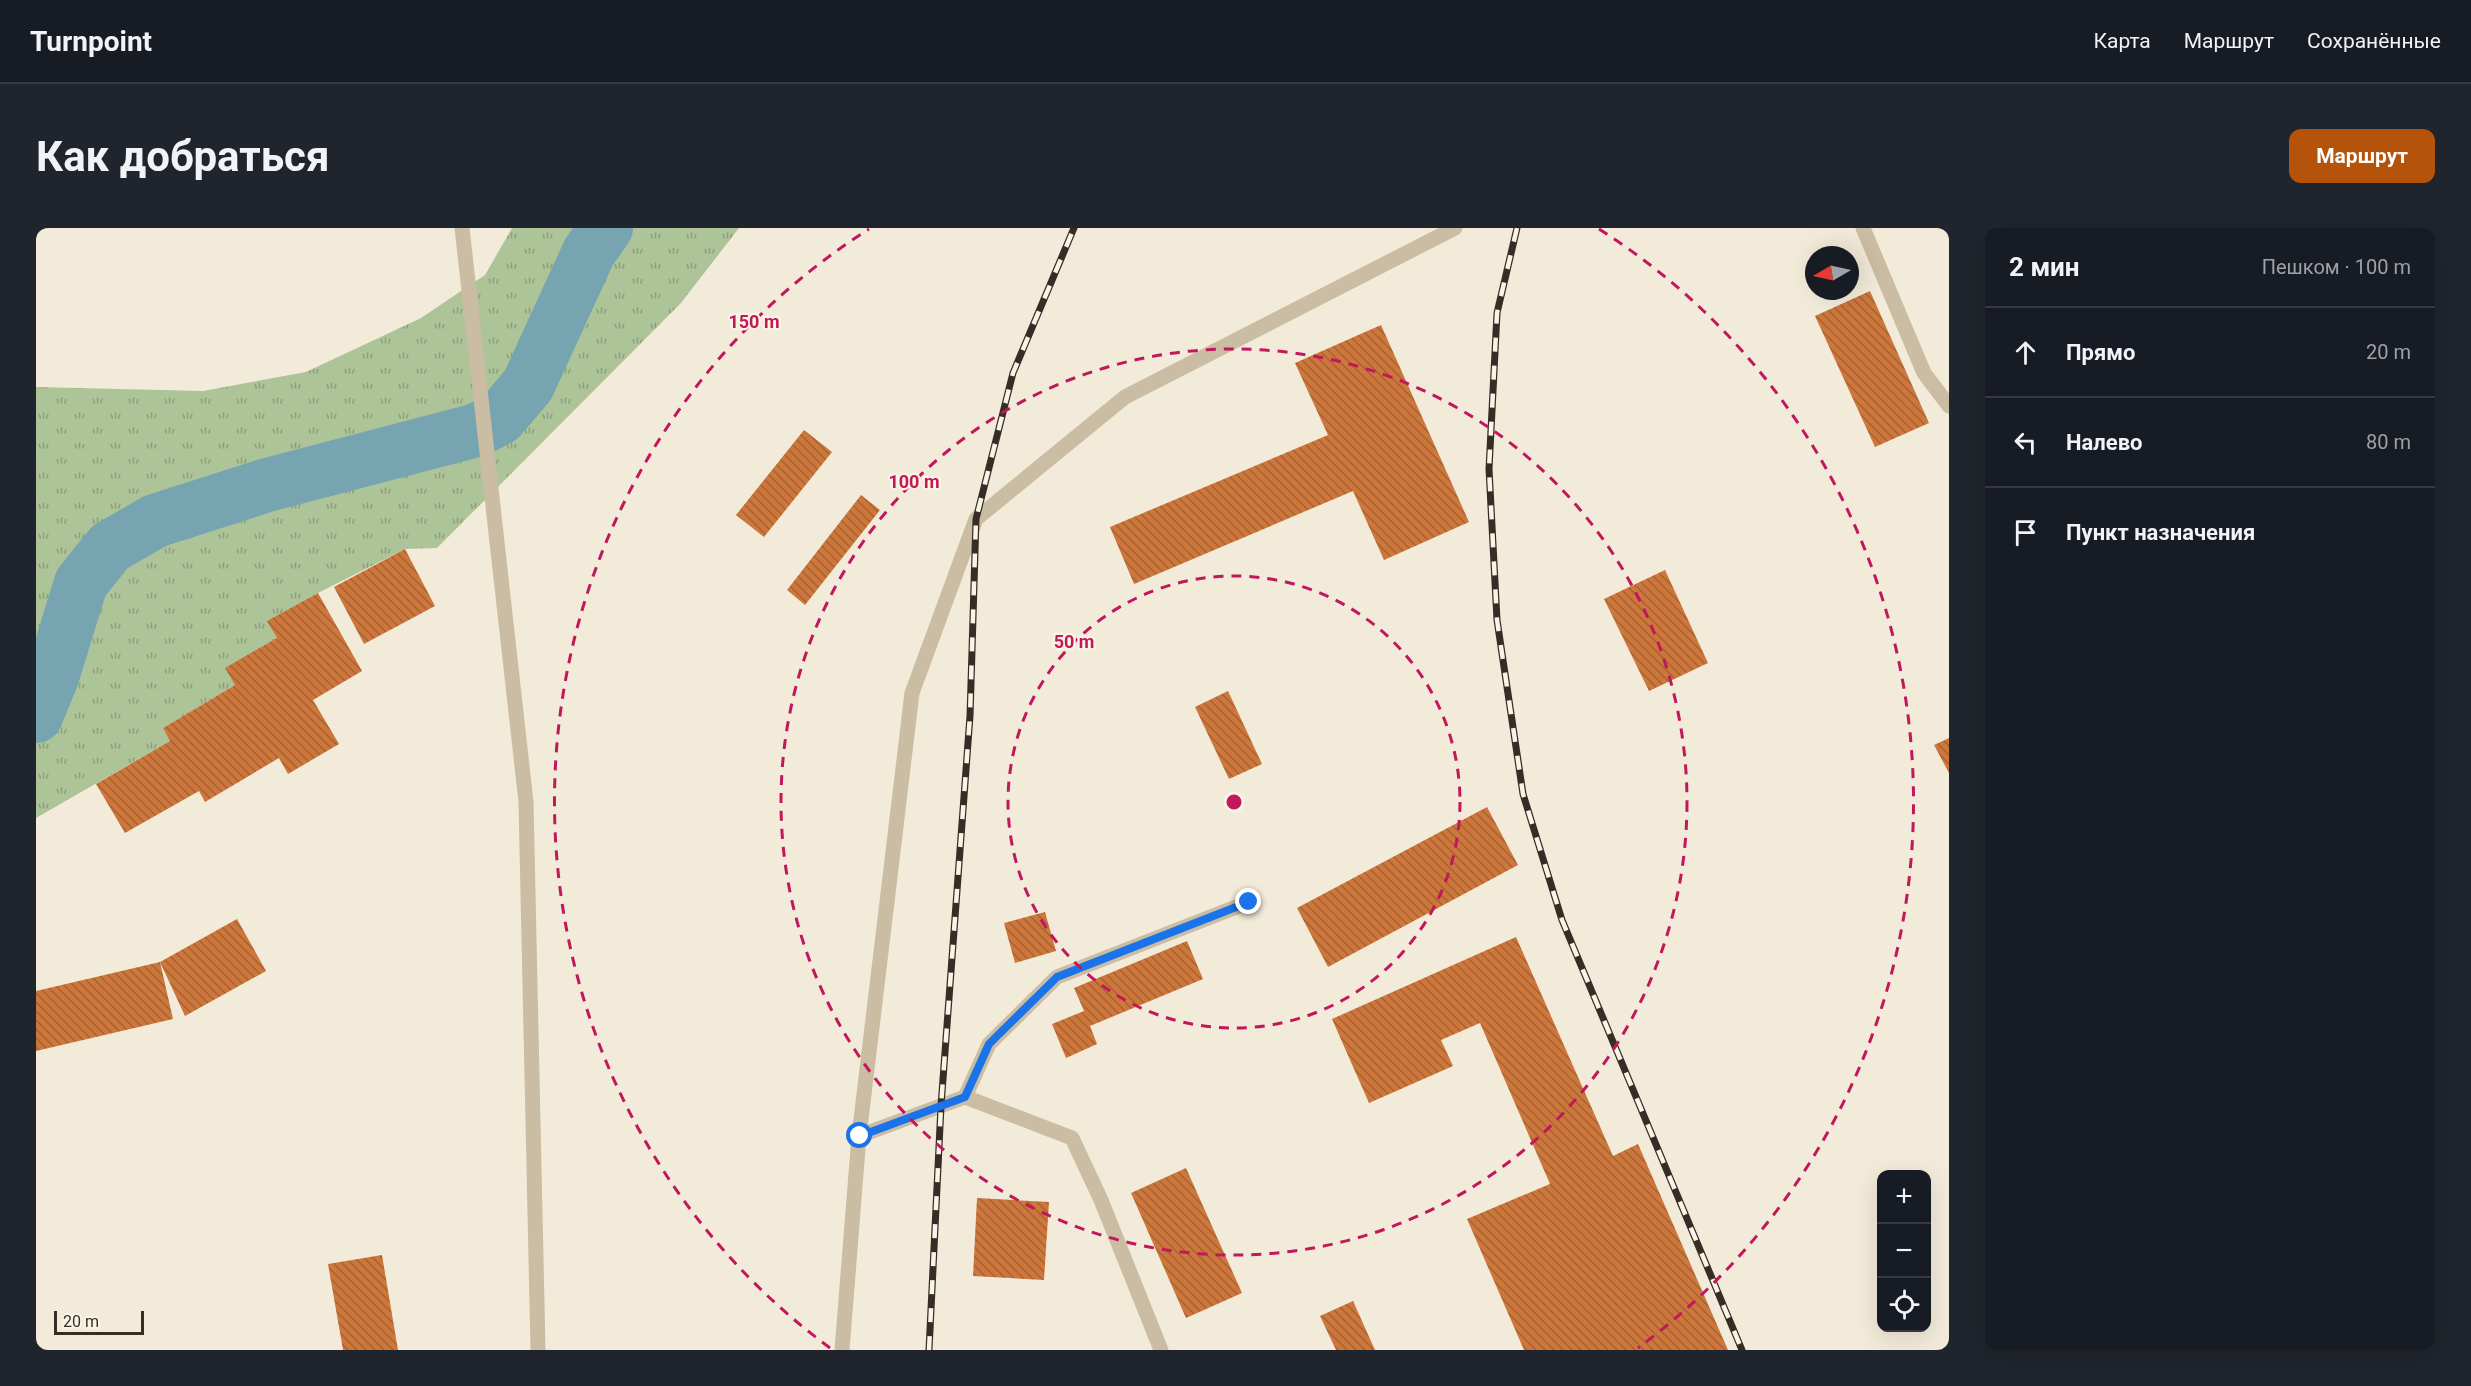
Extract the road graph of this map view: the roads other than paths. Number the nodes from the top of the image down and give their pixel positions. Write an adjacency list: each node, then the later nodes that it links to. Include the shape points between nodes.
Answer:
1 (462, 228): 8 (street, via 526,802)
2 (1455, 228): 7 (street, via 1125,397 976,519 912,693)
3 (1863, 228): 4 (street, via 1924,373)
4 (1949, 406)
5 (1249, 902): 6 (street, via 1057,977 989,1044)
6 (965, 1097): 7 (street); 10 (street, via 1072,1138)
7 (860, 1136): 9 (street)
8 (538, 1350)
9 (842, 1350)
10 (1161, 1350)

